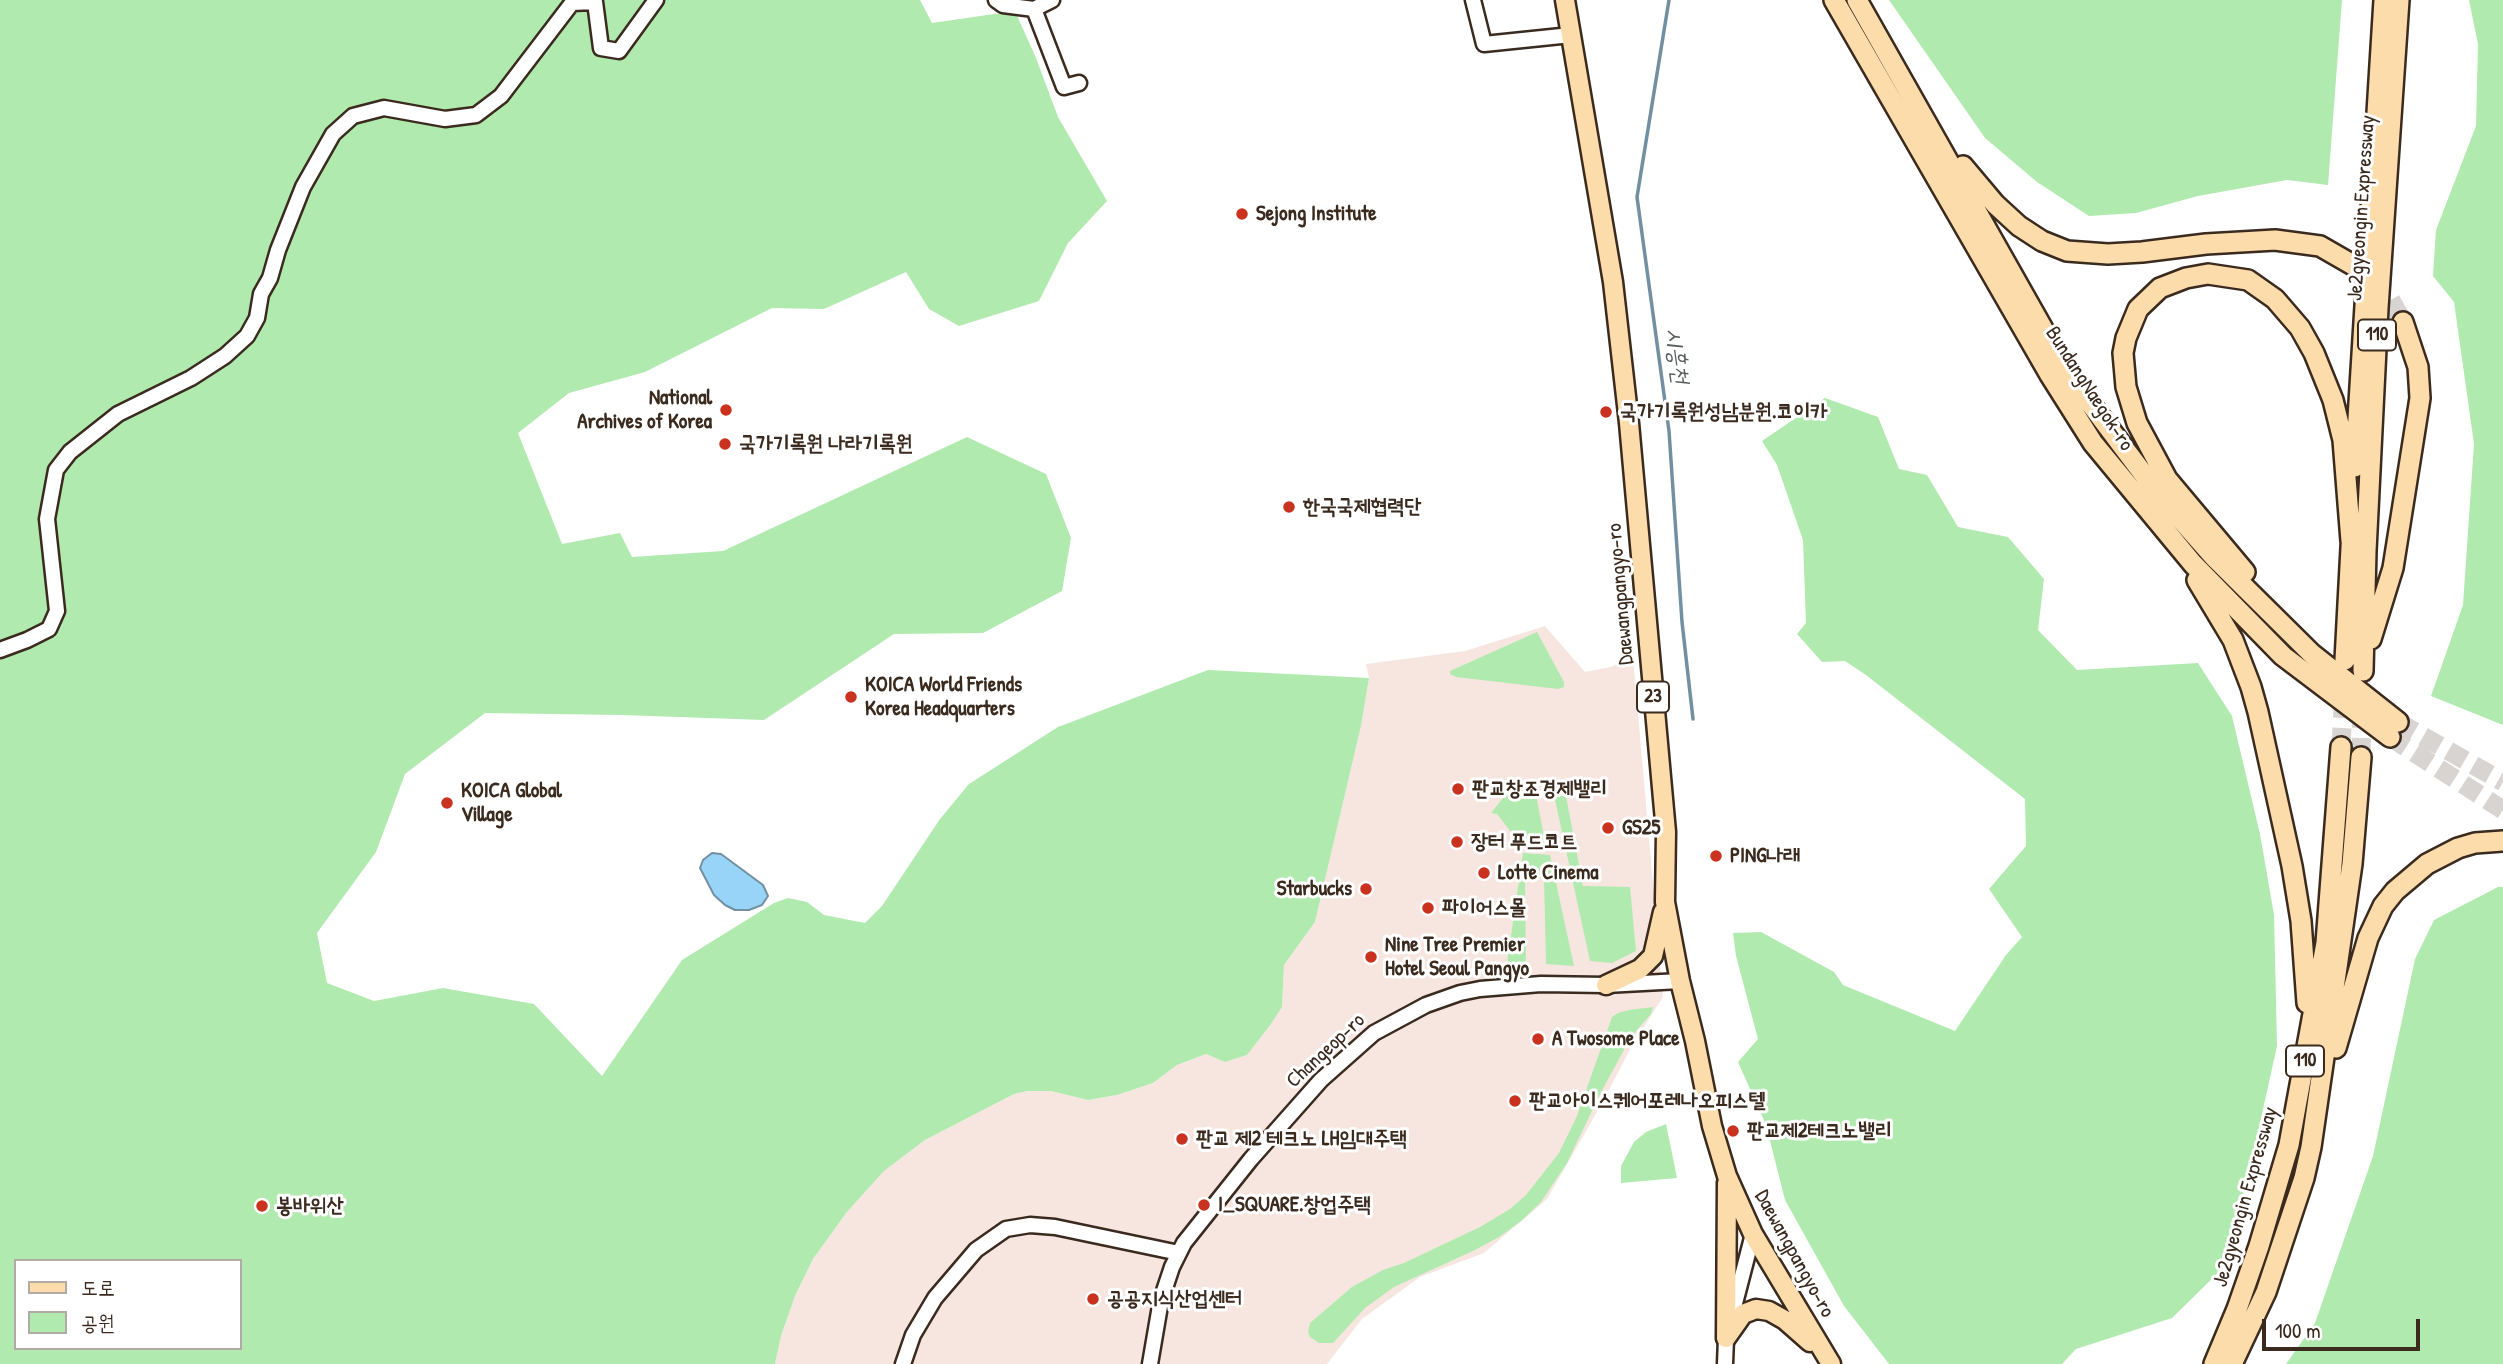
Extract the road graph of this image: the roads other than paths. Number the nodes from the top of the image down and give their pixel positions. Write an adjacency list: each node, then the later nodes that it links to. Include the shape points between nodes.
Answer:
1 (656, 0): 18 (street, via 619,51 601,48 595,2 572,3 501,96 475,115 445,119 384,108 354,116 333,134 303,187 247,336 191,378 118,414 70,452 56,470 47,519 57,611 48,629)
2 (996, 0): 10 (street)
3 (1052, 0): 10 (street)
4 (1473, 0): 11 (street, via 1484,44)
5 (1565, 0): 11 (main road, Daewangpangyo-ro / 23)
6 (1834, 0): 16 (highway, BundangNaegok-ro, via 2050,375 2093,443)
7 (1857, 0): 13 (highway, BundangNaegok-ro)
8 (2384, 0): 17 (highway, Je2gyeongin Expressway / 110)
9 (2399, 0): 20 (highway, Je2gyeongin Expressway / 110)
10 (1034, 9): 12 (street, via 1064,87)
11 (1571, 35): 24 (main road, Daewangpangyo-ro / 23, via 1612,282 1629,423 1666,832)
12 (1079, 83)
13 (1921, 111): 14 (highway, via 2001,210 2030,235 2053,247 2108,254 2275,240 2320,246); 19 (highway, BundangNaegok-ro, via 2068,375 2178,516)
14 (2353, 265)
15 (2403, 322): 20 (highway, via 2418,367 2420,398 2393,568)
16 (2149, 514): 19 (highway, BundangNaegok-ro, via 2283,656 2394,729); 27 (highway, via 2229,632 2258,712 2301,921 2307,1011)
17 (2351, 541): 19 (highway, via 2343,440 2333,400 2300,327 2275,299 2248,280 2208,274 2160,288 2138,309 2123,353 2126,387 2137,423 2167,479); 20 (highway, Je2gyeongin Expressway / 110)
18 (0, 650)
19 (2312, 654)
20 (2357, 664)
21 (2341, 747): 27 (highway, Je2gyeongin Expressway / 110, via 2326,943)
22 (2361, 757): 28 (highway, Je2gyeongin Expressway / 110, via 2352,864)
23 (2503, 841): 28 (highway, via 2475,842 2442,855 2411,877 2383,906 2368,937)
24 (1665, 902): 25 (main road, Daewangpangyo-ro / 23); 26 (main road, via 1653,956 1640,970)
25 (1680, 981): 26 (street, Changeop-ro); 29 (main road, Daewangpangyo-ro / 23)
26 (1606, 985): 31 (street, Changeop-ro, via 1542,984 1460,993 1374,1033 1321,1080 1242,1170)
27 (2301, 1083): 37 (highway, Je2gyeongin Expressway / 110, via 2273,1204)
28 (2316, 1116): 38 (highway, Je2gyeongin Expressway / 110, via 2304,1178 2266,1292)
29 (1727, 1176): 30 (main road, Daewangpangyo-ro / 23); 32 (main road)
30 (1753, 1234): 32 (street); 33 (main road, Daewangpangyo-ro / 23)
31 (1179, 1252): 34 (street, via 1055,1227 1030,1224 1006,1230 976,1250 935,1298 916,1327); 35 (street, Changeop-ro, via 1161,1300)
32 (1726, 1338): 33 (main road, via 1743,1314 1769,1311); 36 (street)
33 (1827, 1358)
34 (904, 1364)
35 (1150, 1364)
36 (1726, 1364)
37 (2214, 1364)
38 (2232, 1364)

